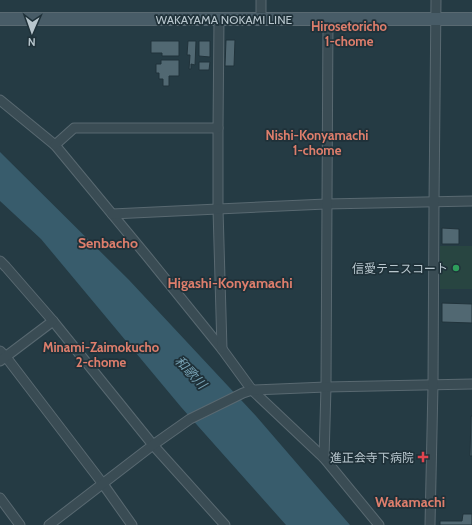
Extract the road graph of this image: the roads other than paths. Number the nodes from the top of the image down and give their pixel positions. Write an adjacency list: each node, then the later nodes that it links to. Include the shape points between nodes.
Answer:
1 (261, 0): 5 (street)
2 (436, 0): 7 (street)
3 (0, 19): 4 (main road, WAKAYAMA NOKAMI LINE)
4 (219, 19): 5 (main road, WAKAYAMA NOKAMI LINE); 10 (street)
5 (261, 19): 6 (main road, WAKAYAMA NOKAMI LINE)
6 (328, 19): 7 (main road, WAKAYAMA NOKAMI LINE); 14 (street)
7 (436, 19): 8 (main road, WAKAYAMA NOKAMI LINE); 12 (street)
8 (472, 19)
9 (0, 100): 11 (street)
10 (218, 128): 11 (street, via 74,128); 15 (street)
11 (55, 145): 16 (street)
12 (434, 202): 13 (street); 14 (street); 22 (street)
13 (472, 202)
14 (326, 204): 15 (street); 23 (street)
15 (218, 208): 16 (street); 19 (street)
16 (112, 214): 19 (street)
17 (0, 261): 18 (street)
18 (54, 321): 20 (street); 25 (street)
19 (222, 349): 24 (street)
20 (2, 357): 27 (street)
21 (472, 384): 22 (street)
22 (433, 385): 23 (street); 34 (street)
23 (326, 387): 24 (street); 26 (street)
24 (247, 392): 25 (street, via 190,419); 26 (street)
25 (153, 445): 27 (street); 32 (street)
26 (324, 458): 33 (street)
27 (104, 484): 30 (street); 31 (street)
28 (0, 498): 29 (street)
29 (20, 525)
30 (49, 525)
31 (132, 525)
32 (225, 525)
33 (379, 525)
34 (430, 525)

